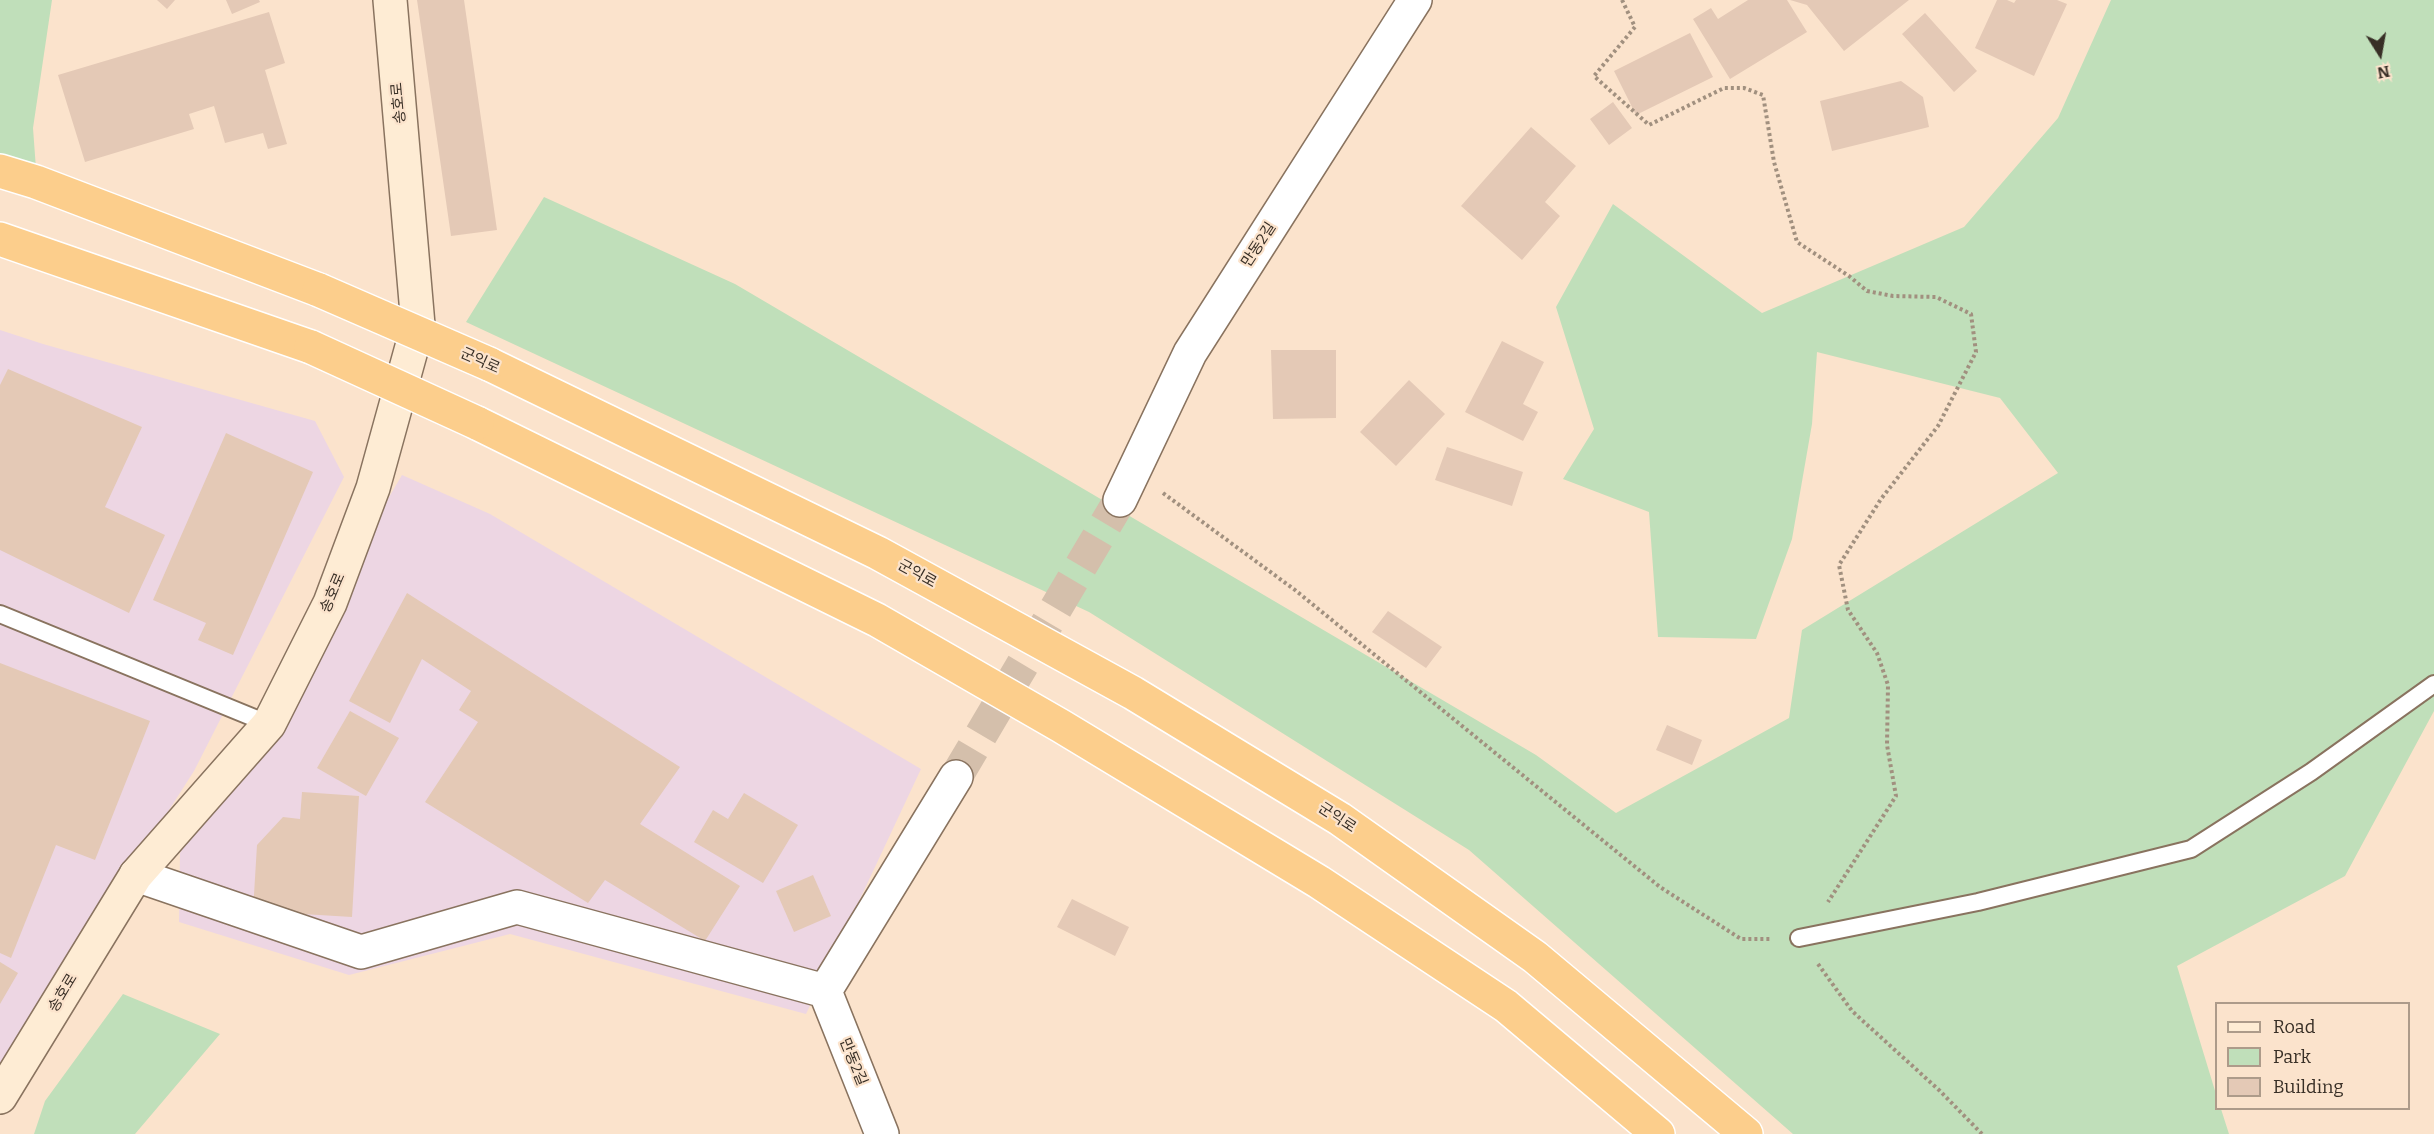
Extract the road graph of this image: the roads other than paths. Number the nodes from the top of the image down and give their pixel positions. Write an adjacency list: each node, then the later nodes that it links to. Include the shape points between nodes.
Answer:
1 (390, 0): 8 (main road, 송호로, via 418,325 373,488 330,603)
2 (1416, 0): 5 (street, 만동2길, via 1190,353)
3 (0, 171): 16 (highway, 군익로, bridge, via 319,290 489,364 878,553 1123,687 1340,819 1535,957)
4 (0, 239): 15 (highway, bridge, via 311,347 477,423 877,620 1319,882 1506,1006)
5 (1120, 500)
6 (0, 614): 8 (lane)
7 (2434, 684): 11 (lane, via 2311,772 2191,849 1978,902)
8 (269, 724): 10 (main road, 송호로)
9 (956, 777): 12 (street)
10 (136, 875): 12 (street, via 361,952 517,908); 13 (main road, 송호로)
11 (1799, 938)
12 (825, 991): 14 (street, 만동2길)
13 (0, 1097)
14 (882, 1134)
15 (1658, 1134)
16 (1746, 1134)

